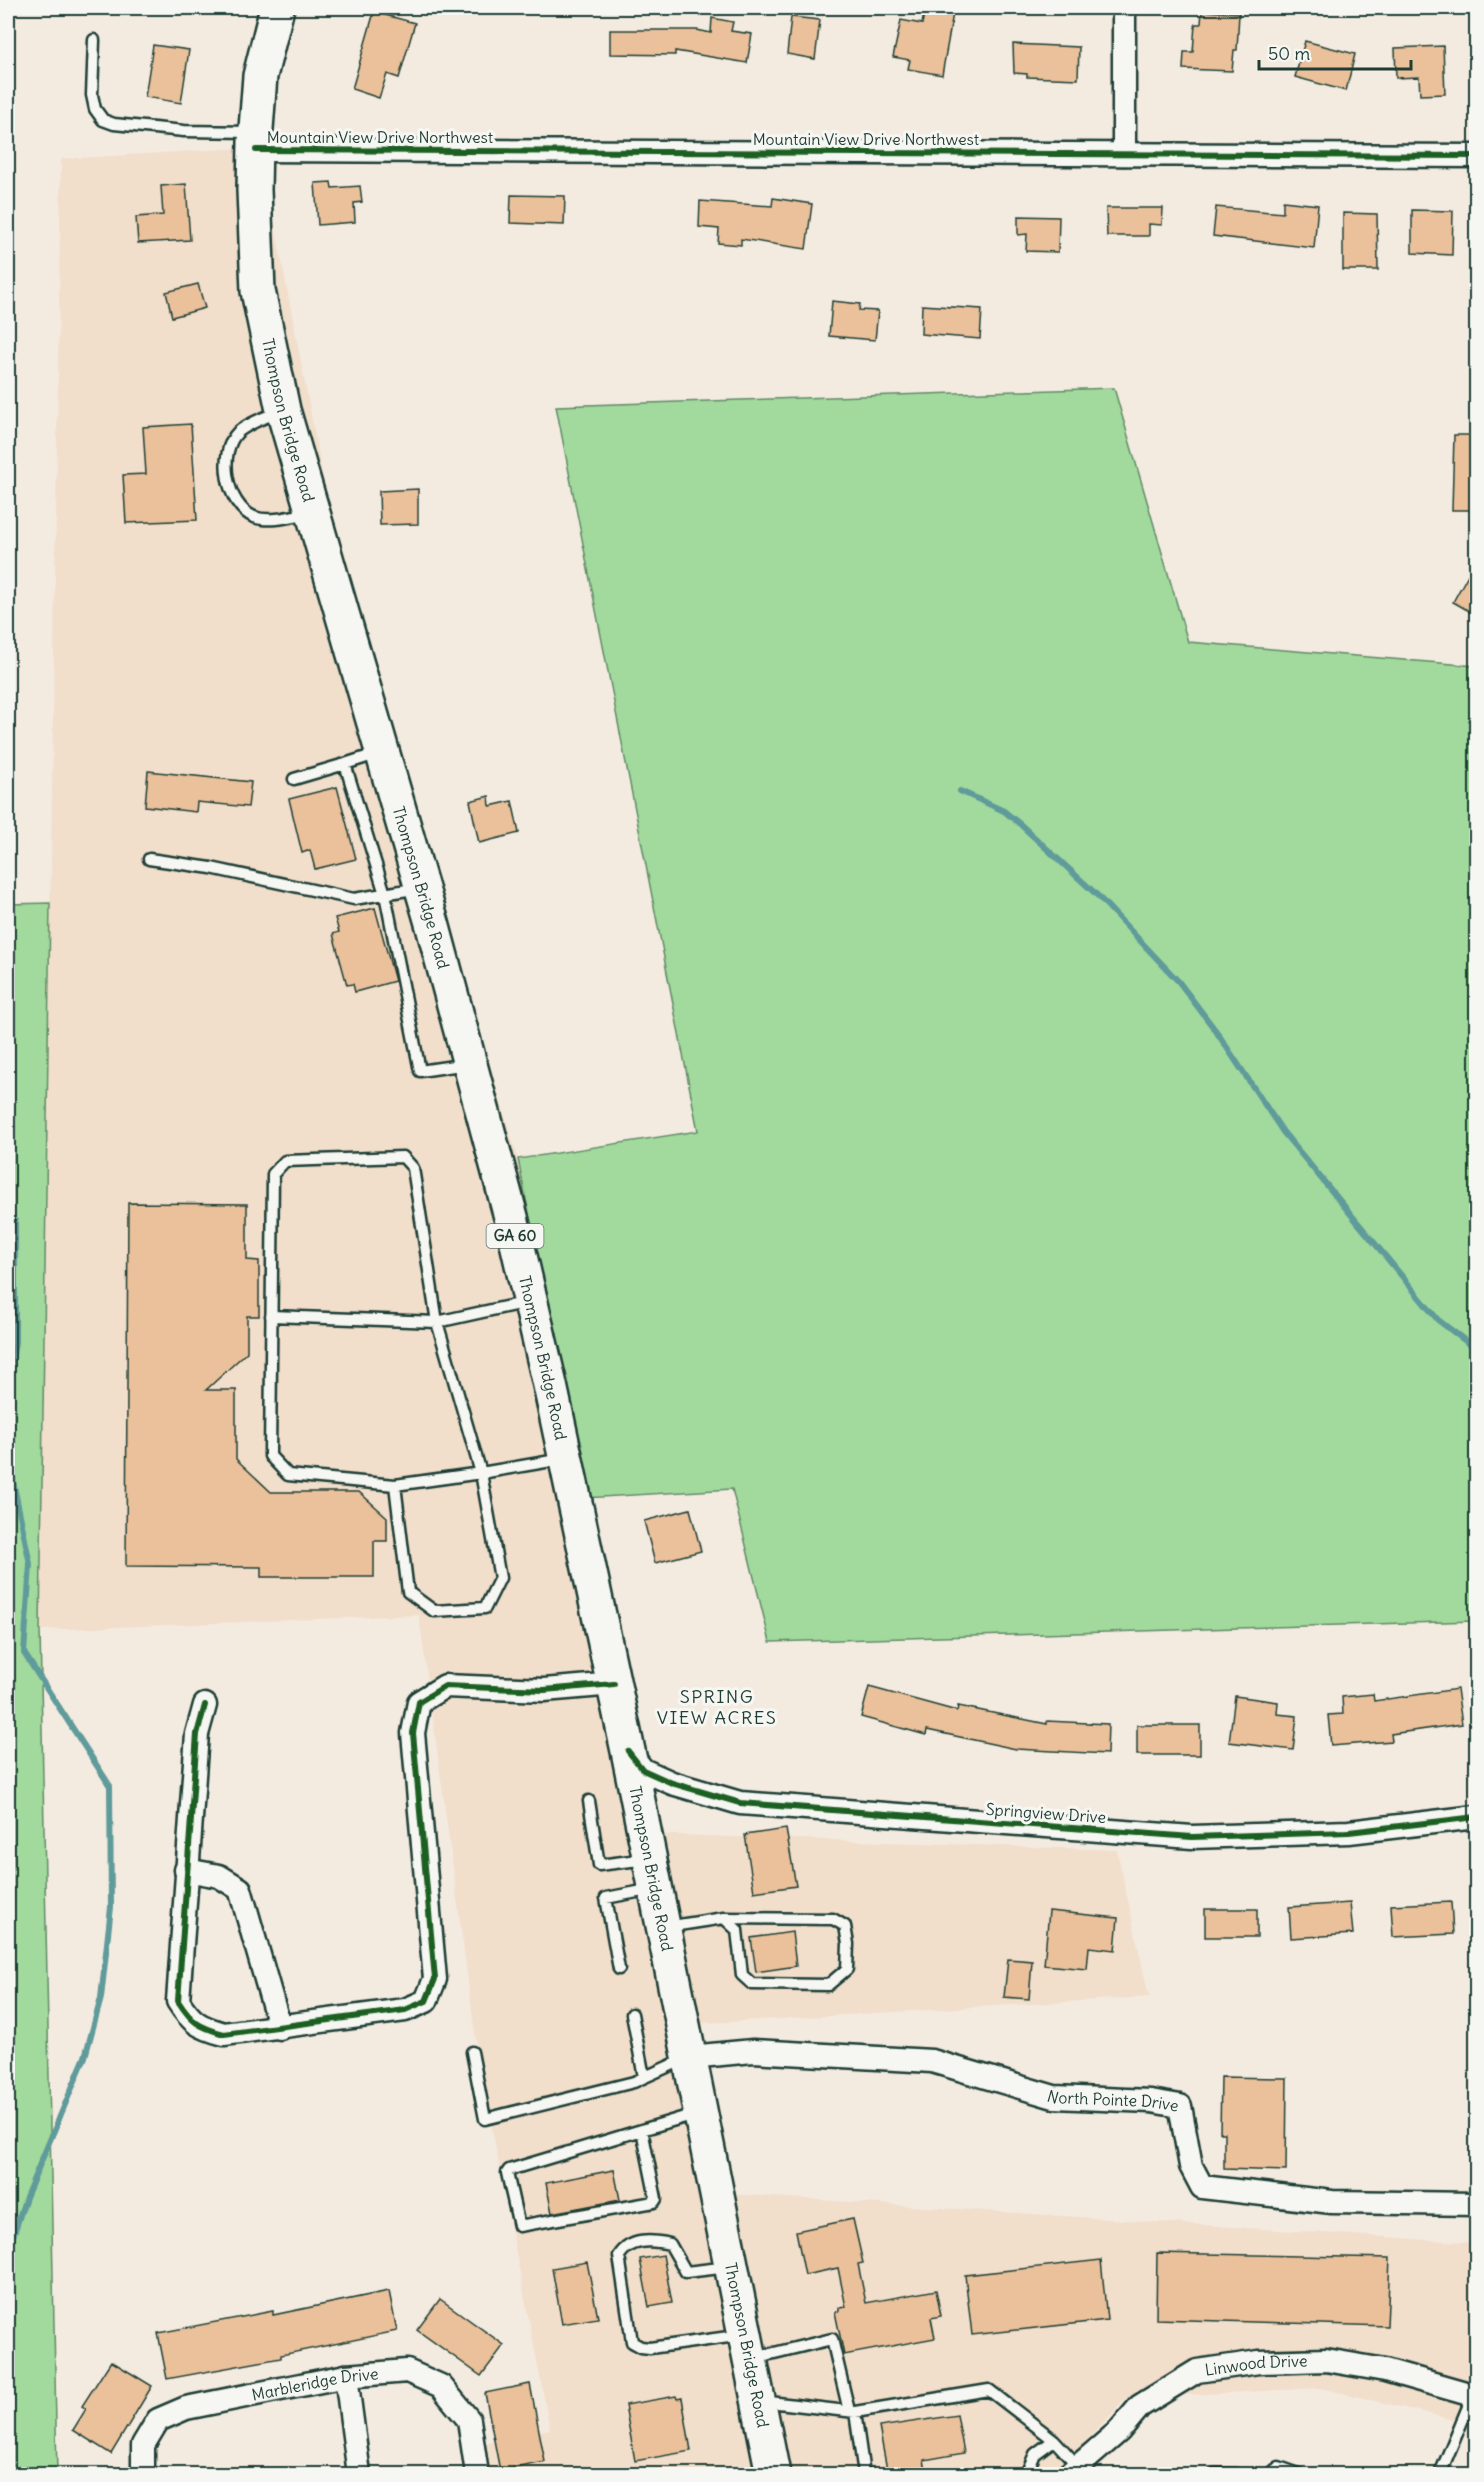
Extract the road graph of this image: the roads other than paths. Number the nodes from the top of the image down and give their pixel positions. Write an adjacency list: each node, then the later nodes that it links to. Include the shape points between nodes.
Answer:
1 (277, 8): 4 (highway, Thompson Bridge Road / GA 60, via 261,76)
2 (1124, 8): 5 (street)
3 (94, 40): 4 (lane, via 92,94 95,109 103,120)
4 (256, 141): 5 (street, Mountain View Drive Northwest); 7 (highway, Thompson Bridge Road / GA 60, via 258,291)
5 (1124, 154): 6 (street, Mountain View Drive Northwest)
6 (1476, 156)
7 (283, 410): 8 (highway, Thompson Bridge Road / GA 60); 8 (lane, via 240,431 230,443 226,459 232,495 241,508 255,517 277,519)
8 (313, 512): 9 (highway, Thompson Bridge Road / GA 60)
9 (382, 751): 10 (lane); 13 (highway, Thompson Bridge Road / GA 60)
10 (345, 764): 11 (lane); 14 (lane)
11 (294, 779)
12 (149, 859): 14 (lane, via 211,868 354,899)
13 (422, 887): 14 (lane); 15 (highway, Thompson Bridge Road / GA 60)
14 (385, 894): 15 (lane, via 420,1071)
15 (470, 1064): 16 (highway, Thompson Bridge Road / GA 60)
16 (531, 1302): 18 (lane); 19 (highway, Thompson Bridge Road / GA 60)
17 (271, 1316): 18 (lane); 18 (lane, via 273,1174 285,1161 403,1157 413,1167); 21 (lane, via 270,1456 288,1475)
18 (437, 1322): 20 (lane)
19 (566, 1459): 20 (lane); 22 (highway, Thompson Bridge Road / GA 60)
20 (481, 1473): 21 (lane); 21 (lane, via 500,1578 485,1608 434,1611 408,1592)
21 (395, 1485)
22 (614, 1684): 24 (highway, Thompson Bridge Road / GA 60); 33 (street, via 544,1690 445,1686 419,1702 413,1733 435,1979 426,2001 405,2010)
23 (205, 1705): 27 (street, via 196,1734)
24 (628, 1751): 26 (street, Springview Drive, via 643,1770 740,1803 1192,1837 1349,1832); 28 (highway, Thompson Bridge Road / GA 60)
25 (589, 1801): 28 (lane, via 599,1865)
26 (1476, 1817)
27 (186, 1870): 33 (street, via 219,1876 240,1889); 33 (street, via 178,2001 189,2019 202,2028 224,2034)
28 (653, 1873): 30 (highway, Thompson Bridge Road / GA 60); 31 (lane, via 606,1898)
29 (724, 1918): 29 (lane, via 737,1930 742,1975 752,1984 828,1984 847,1969 845,1926 833,1919); 30 (lane)
30 (664, 1927): 35 (highway, Thompson Bridge Road / GA 60)
31 (620, 1969)
32 (633, 2014): 36 (lane)
33 (280, 2028)
34 (472, 2052): 36 (lane, via 485,2119)
35 (690, 2057): 36 (lane); 37 (highway, Thompson Bridge Road / GA 60); 39 (street, North Pointe Drive, via 753,2051 932,2061 1054,2097 1180,2106 1191,2166 1202,2187 1332,2202)
36 (645, 2077)
37 (701, 2112): 38 (lane); 40 (highway, Thompson Bridge Road / GA 60)
38 (642, 2130): 38 (lane, via 509,2170 519,2226 656,2200)
39 (1476, 2204)
40 (733, 2267): 41 (highway, Thompson Bridge Road / GA 60); 41 (lane, via 686,2272 670,2244 652,2240 624,2249 620,2256 632,2342 650,2348)
41 (749, 2347): 44 (highway, Thompson Bridge Road / GA 60); 45 (lane, via 832,2339)
42 (346, 2376): 47 (street, Marbleridge Drive, via 407,2371 441,2386 469,2420); 49 (street, Marbleridge Drive, via 186,2408 158,2420 143,2445); 50 (street)
43 (1475, 2395): 48 (street, Linwood Drive, via 1385,2370 1326,2360 1259,2362 1197,2371 1140,2406 1119,2431); 58 (lane)
44 (759, 2400): 45 (lane); 51 (highway, Thompson Bridge Road / GA 60)
45 (852, 2411): 46 (lane, via 989,2390); 52 (lane)
46 (1054, 2440): 48 (lane); 53 (lane, via 1035,2454)
47 (476, 2467)
48 (1074, 2470)
49 (143, 2475)
50 (359, 2475)
51 (773, 2475)
52 (864, 2475)
53 (1026, 2475)
54 (1214, 2475): 55 (lane)
55 (1236, 2475)
56 (1270, 2475): 57 (lane, via 1279,2467)
57 (1299, 2475)
58 (1440, 2475)

